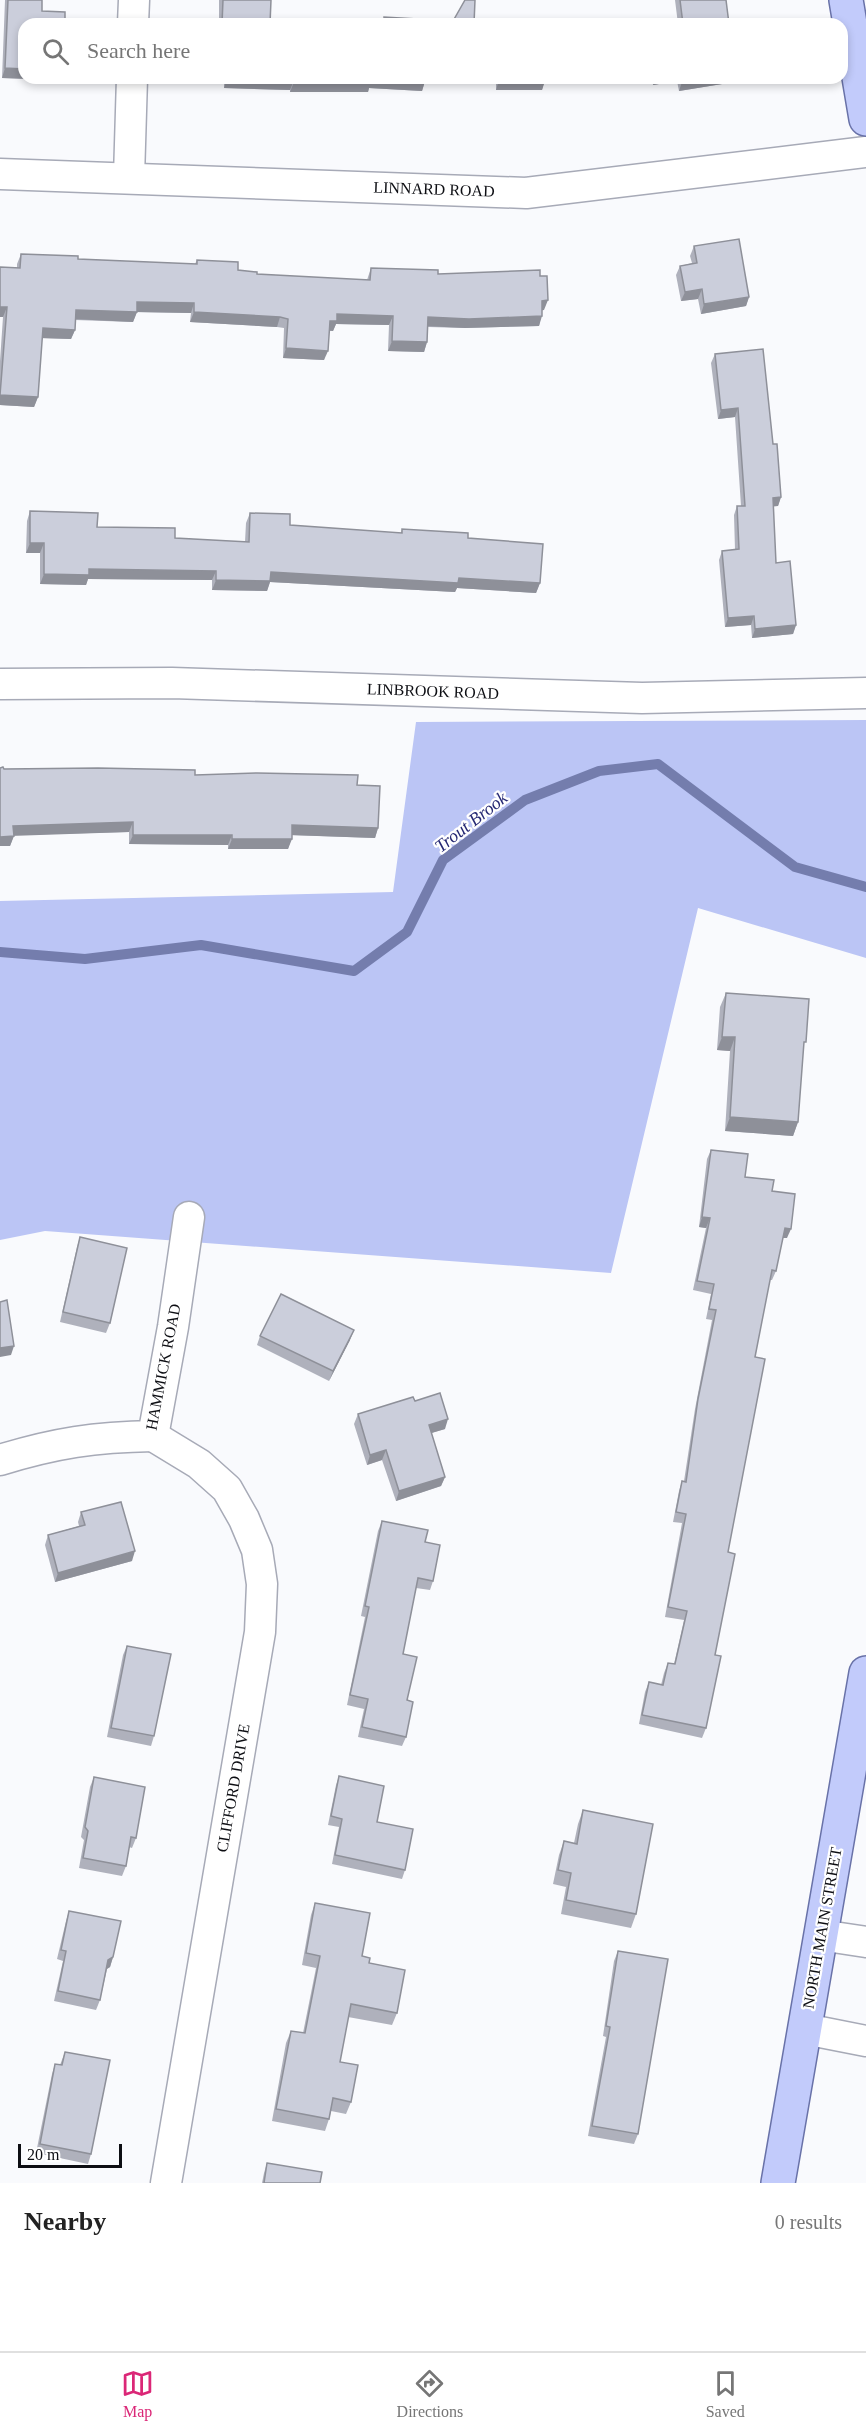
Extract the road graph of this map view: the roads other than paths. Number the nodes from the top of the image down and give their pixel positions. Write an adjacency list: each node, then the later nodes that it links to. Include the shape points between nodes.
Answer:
1 (134, 0): 3 (street)
2 (846, 0): 5 (main road)
3 (134, 18)
4 (132, 84): 8 (street)
5 (866, 119)
6 (866, 152): 8 (street, LINNARD ROAD, via 526,193)
7 (0, 174): 8 (street, LINNARD ROAD)
8 (129, 177)
9 (0, 684): 10 (street, LINBROOK ROAD, via 172,683 642,698)
10 (866, 693)
11 (189, 1217): 12 (street, HAMMICK ROAD)
12 (153, 1436): 13 (street, HAMMICK ROAD, via 99,1437 41,1447); 19 (street, CLIFFORD DRIVE, via 199,1464 227,1489 257,1550 262,1584 260,1632)
13 (0, 1460)
14 (866, 1673): 15 (main road, NORTH MAIN STREET)
15 (820, 1935): 16 (street); 17 (main road, NORTH MAIN STREET)
16 (866, 1942)
17 (805, 2029): 18 (street); 20 (main road, NORTH MAIN STREET)
18 (866, 2042)
19 (166, 2183)
20 (778, 2183)

